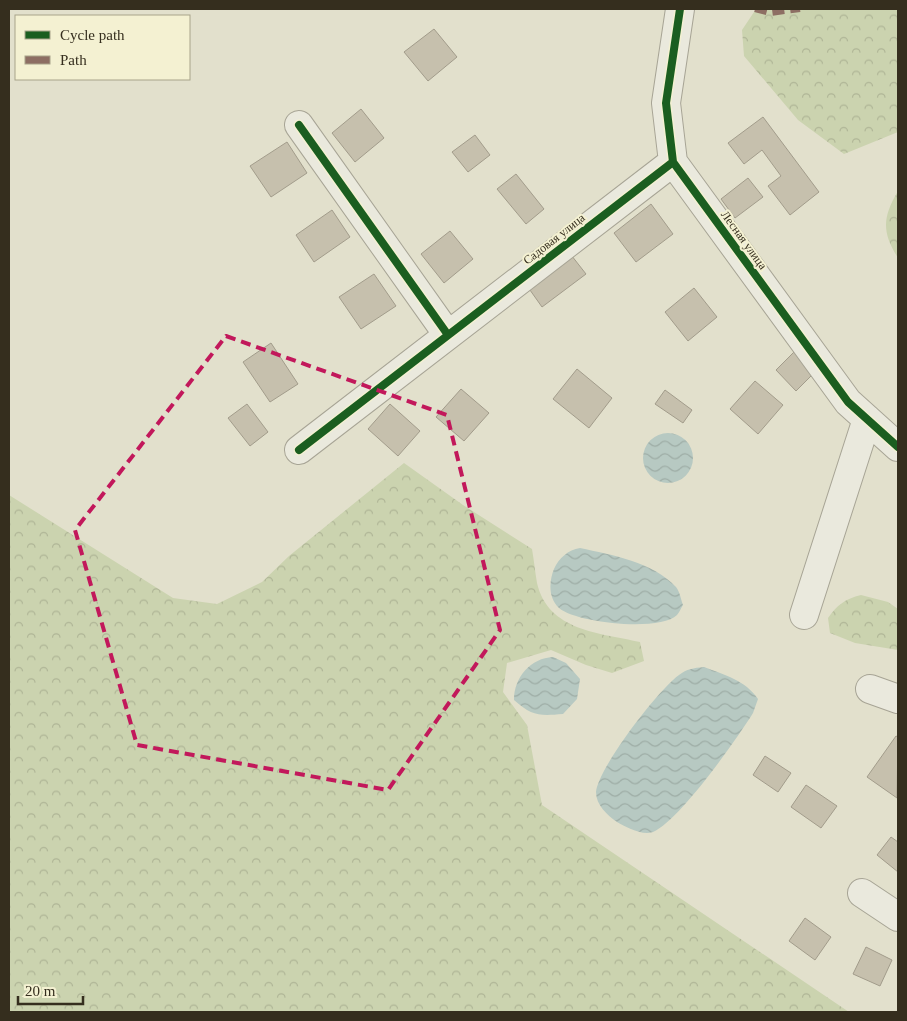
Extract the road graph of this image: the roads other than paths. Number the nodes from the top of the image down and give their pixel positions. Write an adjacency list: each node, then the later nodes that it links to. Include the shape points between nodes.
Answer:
1 (680, 9): 3 (street, Лесная улица, via 666,103)
2 (298, 125): 4 (street)
3 (673, 162): 4 (street, Садовая улица); 5 (street, Лесная улица, via 848,402)
4 (448, 335): 7 (street, Садовая улица)
5 (867, 419): 6 (street, Лесная улица); 8 (street)
6 (898, 447)
7 (299, 450)
8 (804, 615)
9 (870, 689): 10 (street)
10 (898, 699)
11 (862, 893): 12 (street)
12 (898, 917)

